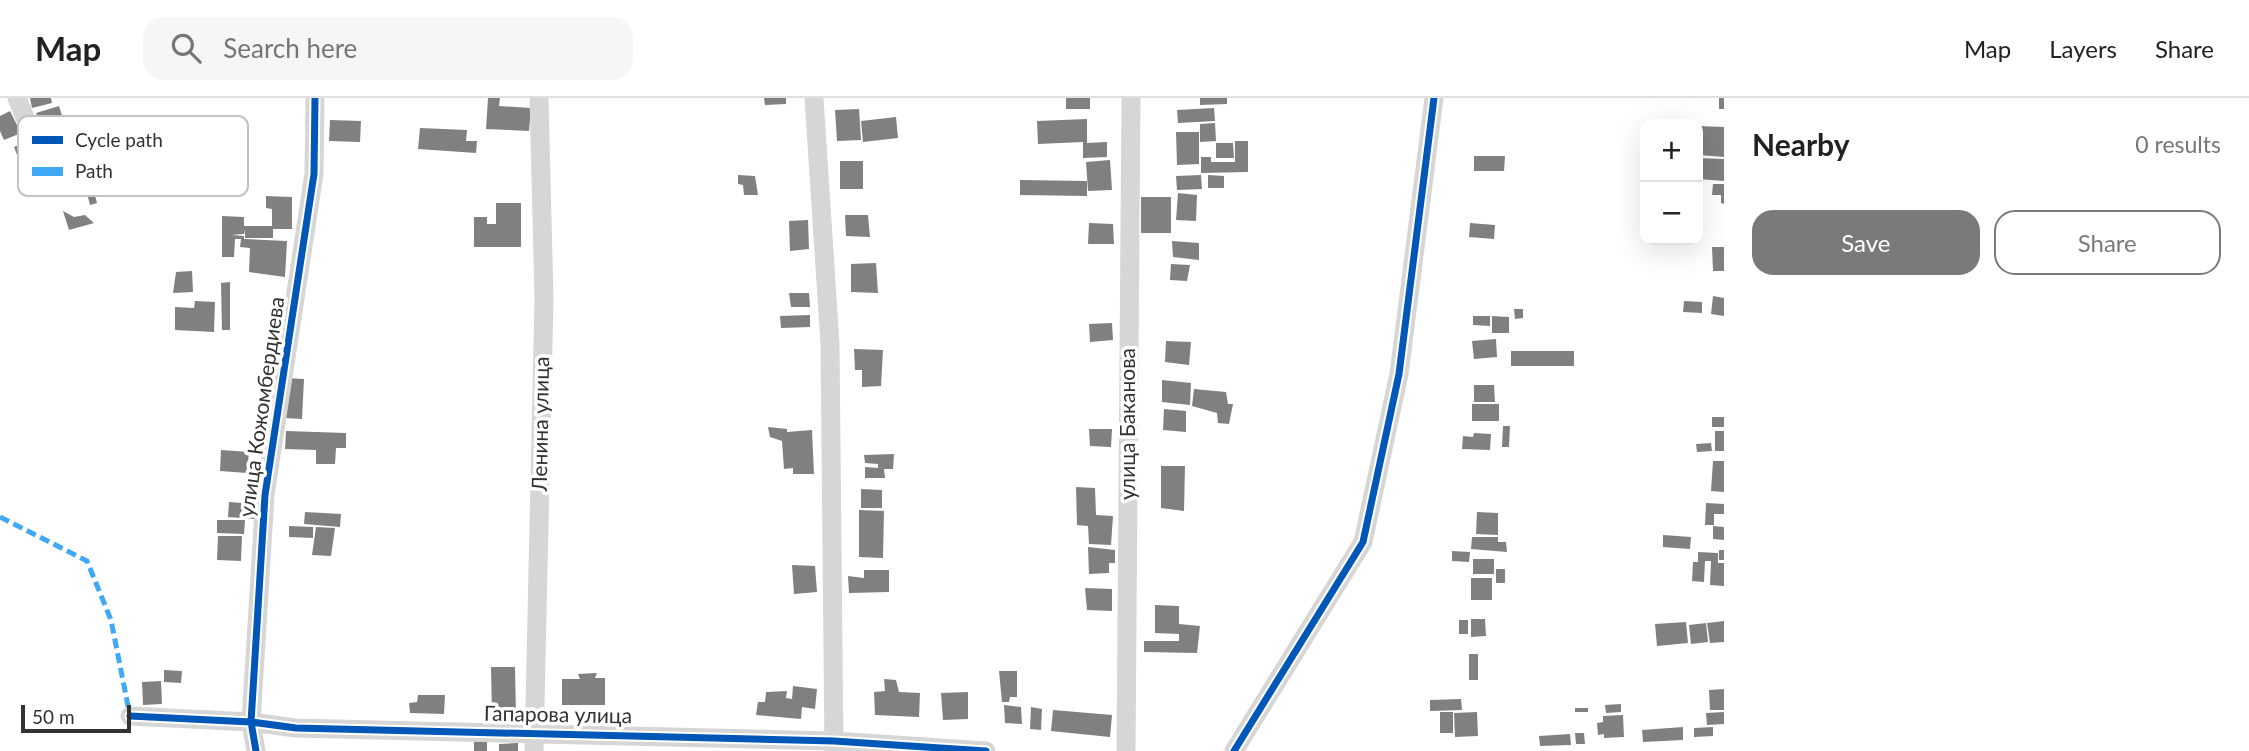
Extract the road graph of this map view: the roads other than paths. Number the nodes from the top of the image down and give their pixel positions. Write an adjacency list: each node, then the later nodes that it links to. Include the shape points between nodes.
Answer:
1 (17, 98): 7 (street)
2 (315, 98): 9 (street, улица Кожомбердиева, via 314,174 265,495)
3 (539, 98): 10 (street, Ленина улица, via 544,299)
4 (814, 98): 11 (street, via 830,344)
5 (1131, 98): 14 (street, улица Баканова)
6 (1434, 98): 15 (street, via 1399,374 1363,542)
7 (24, 116)
8 (130, 716): 9 (street, Гапарова улица)
9 (251, 722): 10 (street, Гапарова улица); 12 (street, улица Кожомбердиева)
10 (534, 741): 11 (street, Гапарова улица)
11 (834, 746): 13 (street, Гапарова улица)
12 (256, 751)
13 (986, 751)
14 (1126, 751)
15 (1234, 751)

